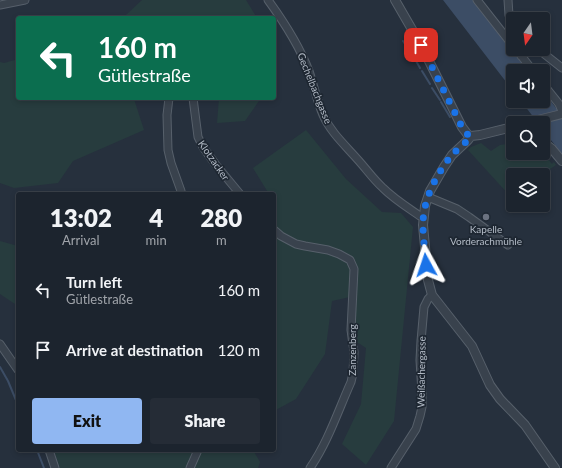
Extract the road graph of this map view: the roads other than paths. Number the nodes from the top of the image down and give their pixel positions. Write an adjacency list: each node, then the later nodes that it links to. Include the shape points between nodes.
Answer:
1 (25, 0): 6 (street)
2 (268, 0): 25 (street, Gechelbachgasse, via 298,46 317,100 339,140 384,190)
3 (395, 0): 19 (street, via 462,127)
4 (477, 0): 8 (street)
5 (508, 0): 7 (street)
6 (0, 5)
7 (509, 12)
8 (506, 37)
9 (521, 56): 11 (street)
10 (547, 56): 12 (street)
11 (527, 64)
12 (562, 68)
13 (550, 93): 16 (street)
14 (169, 100): 22 (street, via 168,150)
15 (193, 100): 23 (street, Klotzacker, via 198,137 216,165)
16 (562, 112): 17 (street)
17 (549, 116)
18 (506, 129): 19 (street)
19 (471, 136): 24 (street, via 452,155)
20 (550, 147): 21 (street)
21 (562, 161)
22 (181, 191)
23 (238, 192)
24 (428, 197): 25 (street); 27 (street, via 457,209)
25 (423, 217): 28 (street, via 428,280)
26 (276, 232): 35 (street, Zanzenberg, via 296,244 339,254 350,260 354,269 351,330 354,352 351,382 327,439)
27 (508, 245)
28 (432, 295): 36 (street, Weißachergasse, via 424,307 420,360 420,416 416,429); 37 (street, via 472,346 493,390 525,425)
29 (0, 344): 30 (street)
30 (16, 367)
31 (50, 452): 33 (street)
32 (197, 452): 34 (street)
33 (55, 468)
34 (190, 468)
35 (310, 468)
36 (390, 468)
37 (555, 468)

